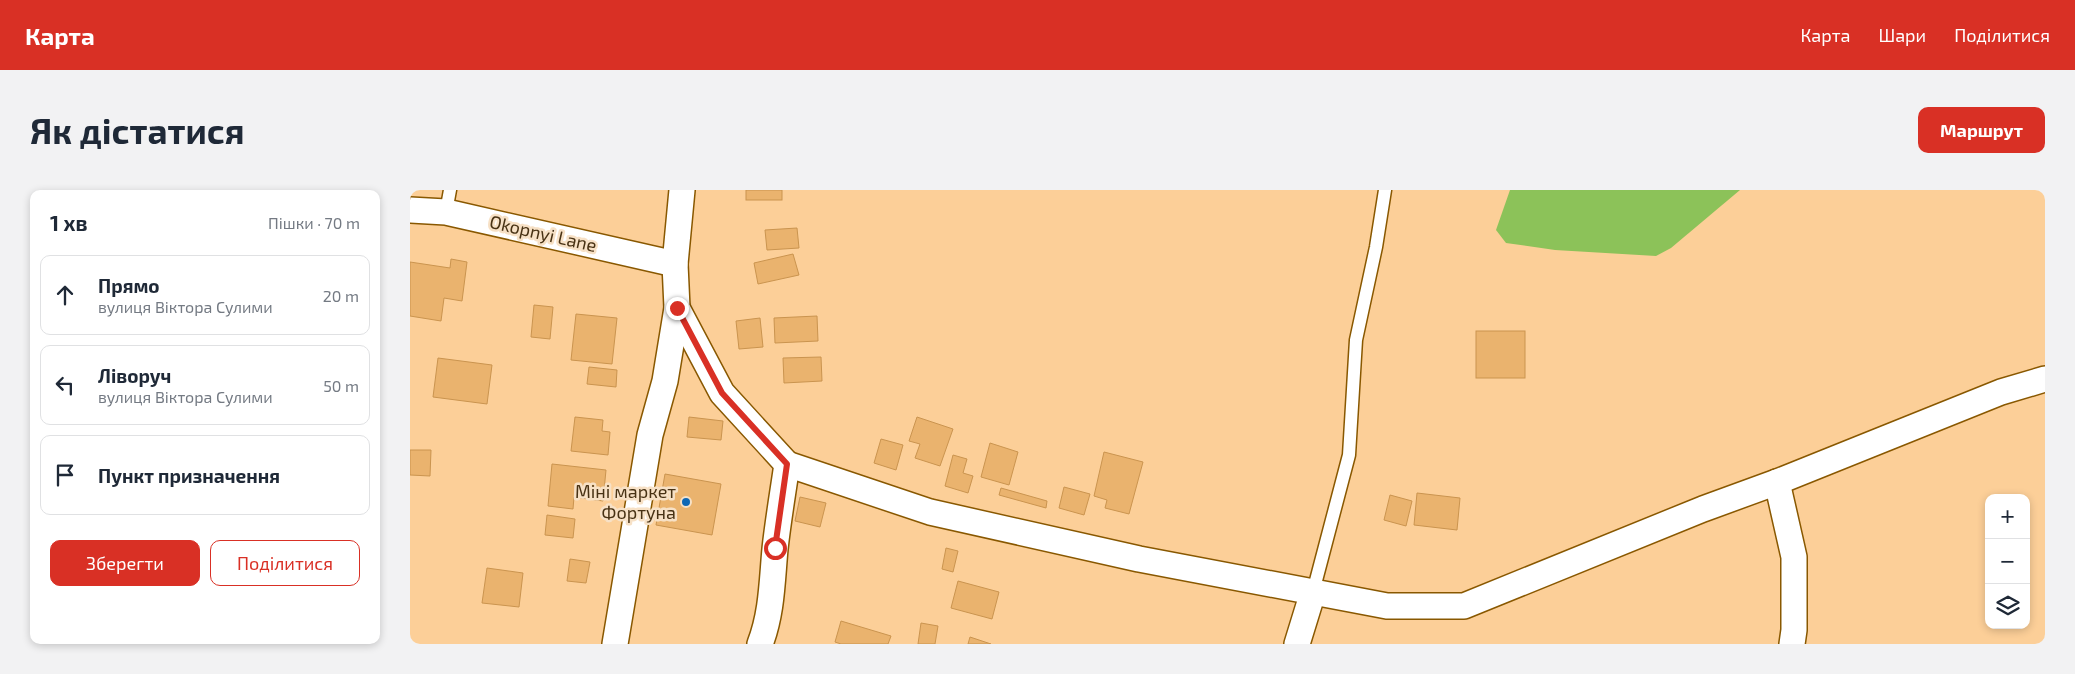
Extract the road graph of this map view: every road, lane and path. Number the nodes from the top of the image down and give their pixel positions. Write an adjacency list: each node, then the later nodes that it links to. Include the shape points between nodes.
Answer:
1 (682, 190): 5 (street)
2 (1385, 190): 10 (lane, via 1356,340 1349,455)
3 (448, 201): 4 (street, Okopnyi Lane); 5 (street, Okopnyi Lane)
4 (410, 210)
5 (675, 264): 6 (street)
6 (677, 308): 8 (street, via 722,393); 11 (street, via 665,381 650,435)
7 (2045, 379): 9 (street, via 2001,392)
8 (787, 464): 10 (street, via 930,512 1140,559); 12 (street, via 773,584)
9 (1777, 482): 10 (street, via 1464,606 1387,606); 14 (street, via 1794,557)
10 (1313, 592): 13 (street)
11 (615, 644)
12 (760, 644)
13 (1297, 644)
14 (1792, 644)

